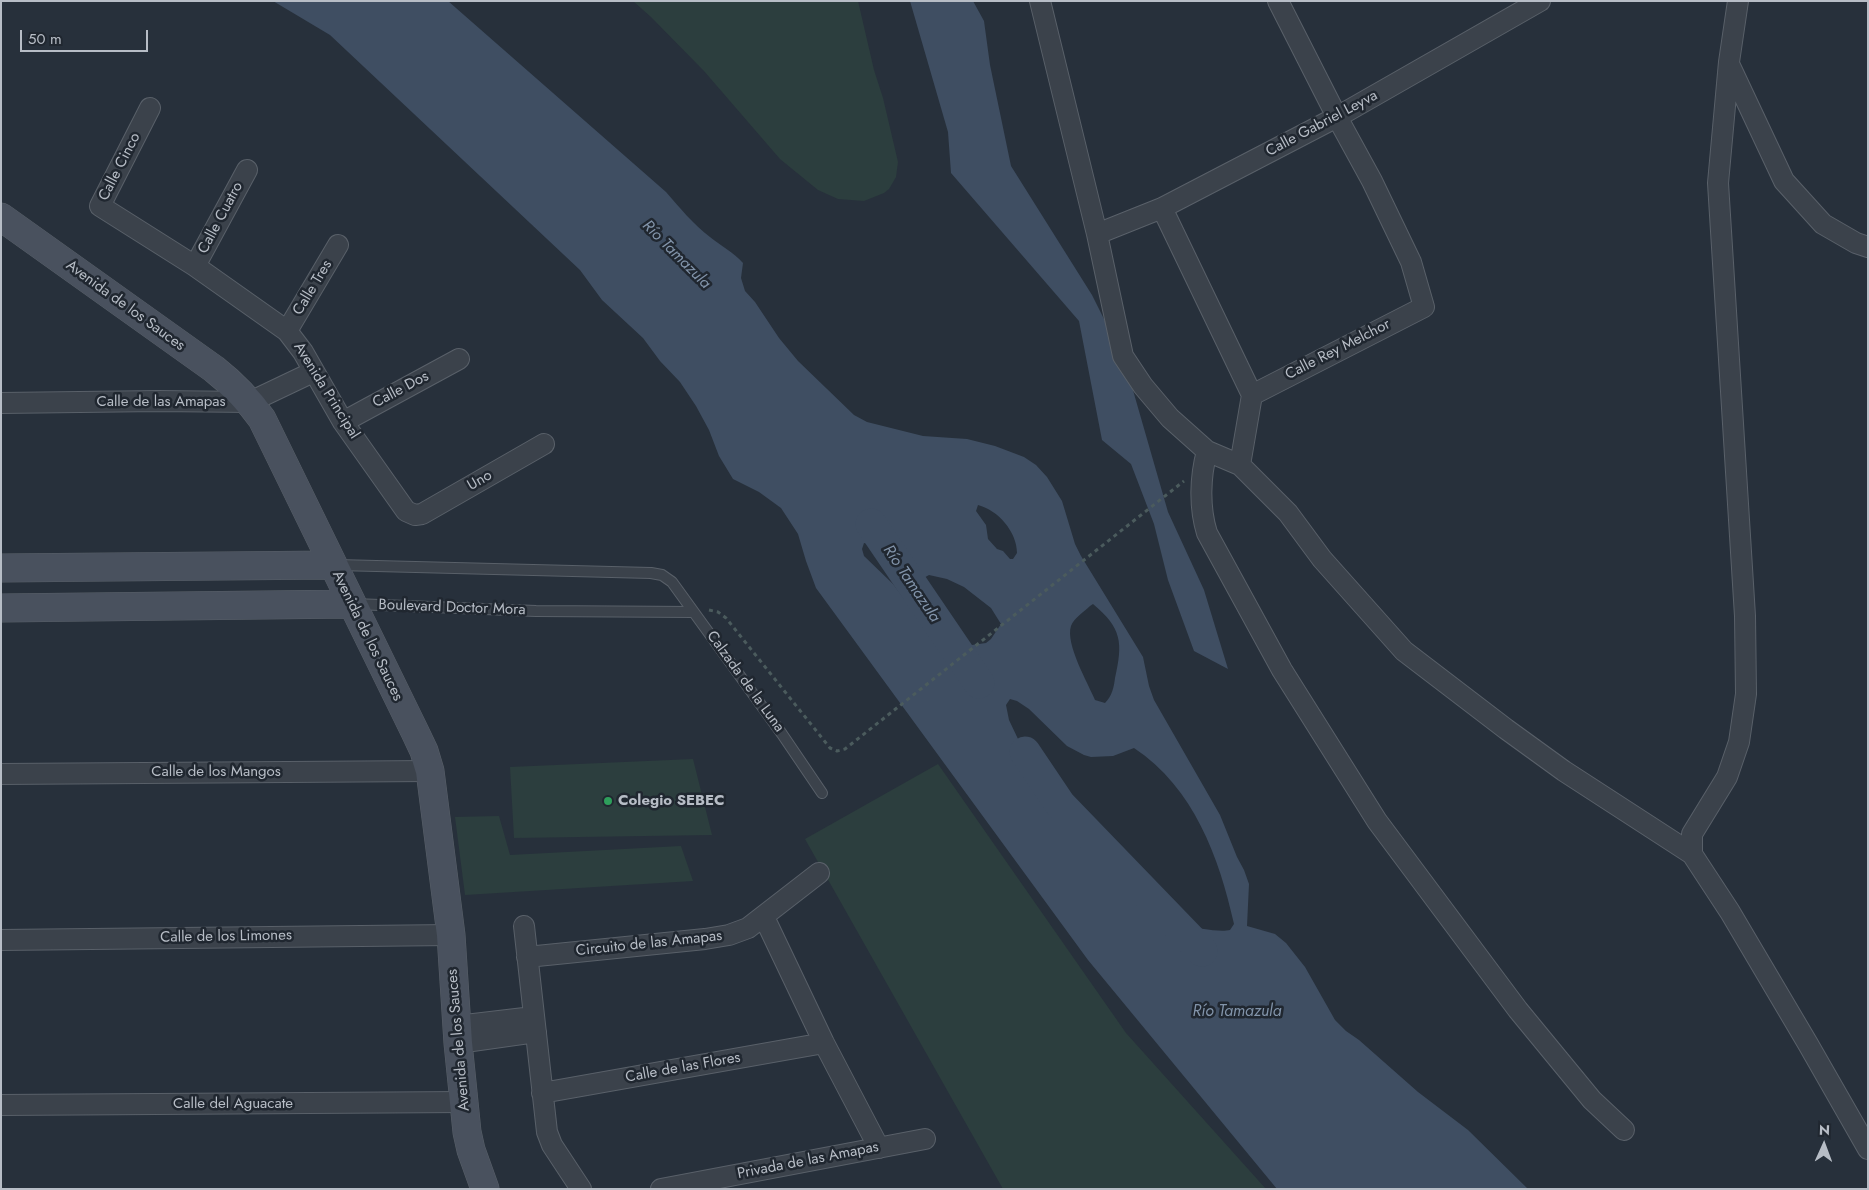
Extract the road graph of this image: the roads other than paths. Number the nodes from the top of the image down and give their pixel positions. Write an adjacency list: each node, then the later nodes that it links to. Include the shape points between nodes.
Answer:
1 (1040, 1): 11 (street)
2 (1278, 1): 7 (street)
3 (1539, 1): 7 (street, Calle Gabriel Leyva)
4 (1738, 1): 5 (street)
5 (1728, 62): 13 (street, via 1784,181 1823,224); 34 (street, via 1718,183 1745,616 1746,694 1740,742 1727,777 1692,834)
6 (150, 108): 14 (street, Calle Cinco, via 100,206)
7 (1336, 117): 9 (street, Calle Gabriel Leyva); 18 (street, Calle Rey Melchor, via 1372,181 1411,262 1424,307)
8 (247, 170): 14 (street, Calle Cuatro)
9 (1162, 208): 11 (street, Calle Gabriel Leyva); 18 (street)
10 (1, 217): 19 (street, Avenida de los Sauces, via 214,369)
11 (1098, 234): 23 (street, via 1123,356 1170,418)
12 (338, 245): 15 (street, Calle Tres)
13 (1868, 247)
14 (195, 266): 15 (street, Avenida Principal)
15 (287, 331): 17 (street, Avenida Principal)
16 (459, 359): 21 (street, Calle Dos)
17 (313, 372): 19 (street, Calle de las Amapas); 21 (street, Avenida Principal)
18 (1252, 395): 24 (street)
19 (250, 402): 20 (street, Calle de las Amapas); 26 (street, Avenida de los Sauces, via 262,419)
20 (1, 403)
21 (343, 422): 25 (street, Avenida Principal, via 406,510)
22 (544, 444): 25 (street, Uno)
23 (1206, 451): 24 (street); 47 (street, via 1202,467 1202,516 1207,533 1282,670 1377,821 1518,1010 1592,1100)
24 (1240, 465): 34 (street, via 1288,513 1322,559 1404,651 1528,745)
25 (415, 515)
26 (332, 565): 27 (street); 28 (street, Avenida de los Sauces); 30 (lane, Calzada de la Luna, via 651,573 672,582)
27 (1, 568)
28 (352, 604): 29 (street, Boulevard Doctor Mora); 30 (lane, Boulevard Doctor Mora); 31 (street, Avenida de los Sauces, via 421,745)
29 (1, 608)
30 (693, 612): 33 (lane, Calzada de la Luna)
31 (430, 771): 32 (street, Calle de los Mangos); 38 (street, Avenida de los Sauces)
32 (1, 774)
33 (822, 793)
34 (1692, 854): 50 (street, via 1740,929)
35 (819, 873): 36 (street, Circuito de las Amapas)
36 (764, 917): 40 (street, Circuito de las Amapas, via 729,935); 43 (street)
37 (524, 926): 40 (street)
38 (451, 935): 39 (street, Calle de los Limones); 42 (street, Avenida de los Sauces)
39 (1, 940)
40 (527, 957): 41 (street)
41 (534, 1024): 42 (street); 44 (street)
42 (458, 1035): 45 (street, Avenida de los Sauces)
43 (824, 1043): 44 (street, Calle de las Flores); 49 (street)
44 (542, 1092): 52 (street, via 547,1132 552,1145)
45 (464, 1102): 46 (street, Calle del Aguacate); 51 (street, Avenida de los Sauces, via 471,1150)
46 (1, 1105)
47 (1624, 1130)
48 (925, 1139): 49 (street, Privada de las Amapas)
49 (880, 1148): 53 (street, Privada de las Amapas)
50 (1868, 1149)
51 (485, 1189)
52 (581, 1189)
53 (661, 1189)

